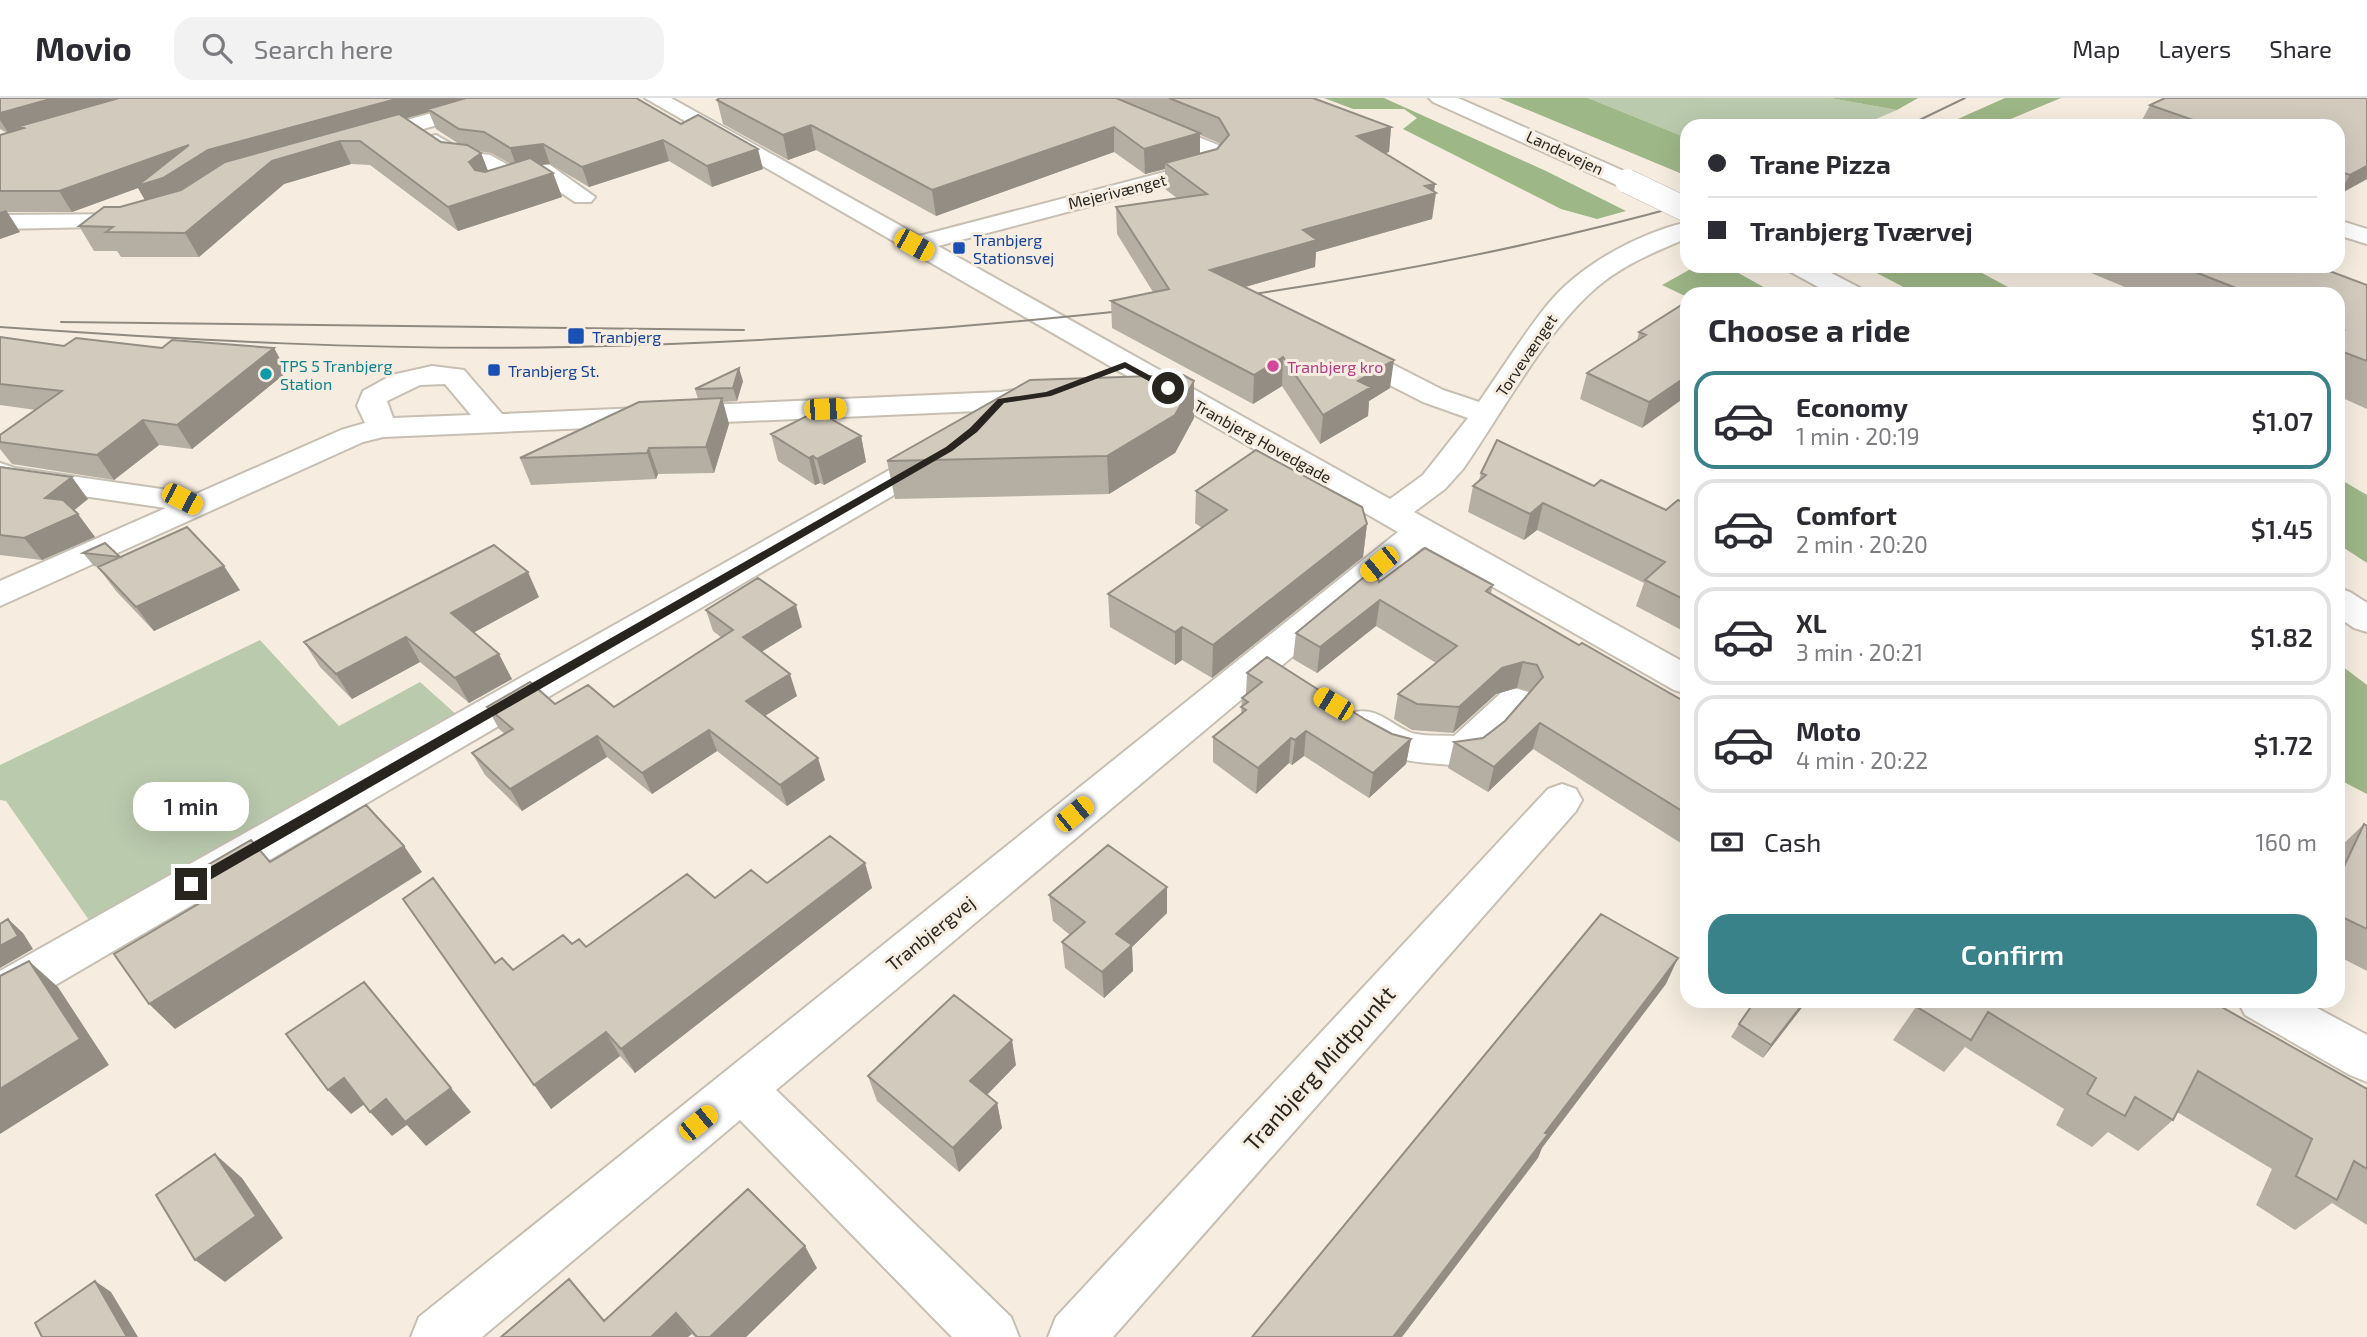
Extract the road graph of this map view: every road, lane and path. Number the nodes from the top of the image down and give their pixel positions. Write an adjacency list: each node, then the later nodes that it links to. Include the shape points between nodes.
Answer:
1 (511, 98): 5 (street)
2 (656, 98): 16 (street, Tranbjerg Hovedgade)
3 (1083, 98): 16 (street, Mejerivænget, via 1210,150 1215,160 1207,167)
4 (1440, 98): 10 (street, Landevejen, bridge)
5 (465, 104): 6 (street)
6 (414, 127): 7 (street); 8 (street, via 460,158 482,160 504,182 542,170)
7 (347, 144)
8 (583, 197)
9 (41, 202): 12 (street)
10 (1680, 207)
11 (159, 214): 12 (street, via 134,222)
12 (7, 222)
13 (2345, 229): 15 (street)
14 (1680, 232): 22 (street, Torvevænget, via 1622,257 1559,308)
15 (2367, 237)
16 (914, 245): 20 (street, Tranbjerg Hovedgade)
17 (1811, 273): 18 (street)
18 (1838, 287)
19 (1324, 341): 22 (street, via 1433,396)
20 (1125, 364): 21 (street, via 1083,383); 27 (street, Tranbjerg Hovedgade)
21 (1001, 401): 23 (street); 35 (street, via 949,449)
22 (1486, 414): 27 (street, Torvevænget)
23 (496, 425): 24 (street); 24 (street, via 454,376 426,374 409,377 373,397)
24 (382, 428): 26 (street, via 352,436)
25 (0, 472): 26 (street, via 182,499)
26 (197, 507): 28 (street)
27 (1406, 522): 31 (street, Tranbjerg Hovedgade); 38 (street, Tranbjergvej, via 1280,671)
28 (0, 595)
29 (2345, 605): 30 (street)
30 (2367, 620)
31 (1680, 677)
32 (1515, 702): 33 (street, via 1463,751 1403,747)
33 (1333, 704)
34 (1562, 800): 41 (street, Tranbjerg Midtpunkt)
35 (0, 994)
36 (2274, 1008): 37 (street)
37 (2367, 1060)
38 (741, 1088): 39 (street, Tranbjergvej); 40 (street)
39 (439, 1337)
40 (991, 1337)
41 (1076, 1337)

